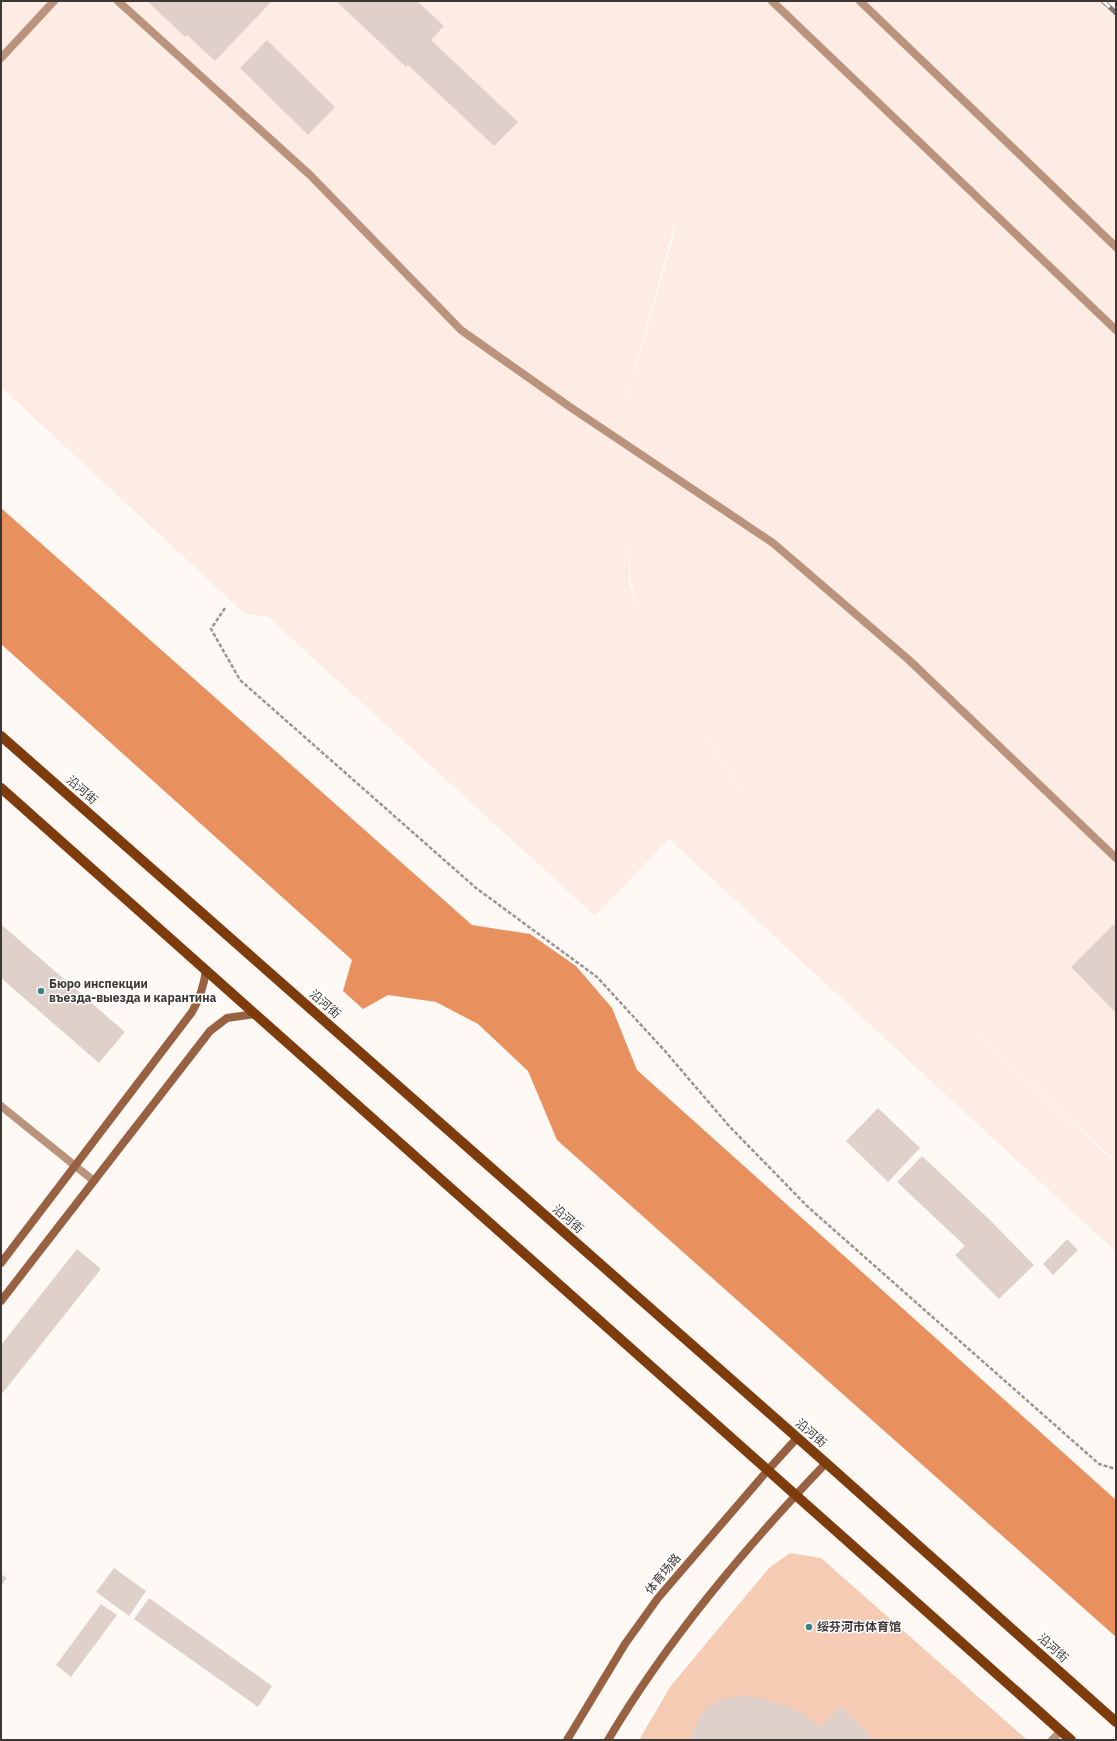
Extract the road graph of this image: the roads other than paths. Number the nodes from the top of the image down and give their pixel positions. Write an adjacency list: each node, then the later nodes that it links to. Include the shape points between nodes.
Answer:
1 (54, 1): 5 (street)
2 (118, 1): 10 (street, via 310,175 461,330 774,543 909,660)
3 (772, 1): 7 (street)
4 (860, 1): 6 (street)
5 (1, 58)
6 (1116, 247)
7 (1116, 330)
8 (1, 736): 18 (main road, 沿河街)
9 (1, 788): 11 (main road)
10 (1116, 858)
11 (206, 970): 12 (main road); 14 (street, via 205,985 192,1012)
12 (256, 1014): 15 (street, via 227,1018 210,1031); 20 (main road)
13 (1, 1106): 14 (street)
14 (75, 1166): 15 (street); 16 (street)
15 (94, 1181): 17 (street)
16 (1, 1263)
17 (1, 1301)
18 (797, 1438): 19 (main road, 沿河街); 20 (street, 体育场路)
19 (826, 1463): 21 (street); 22 (main road, 沿河街)
20 (767, 1471): 21 (main road); 24 (street, 体育场路, via 658,1598 625,1644)
21 (795, 1496): 23 (main road); 25 (street, via 710,1594 673,1643)
22 (1116, 1722)
23 (1061, 1731): 26 (street); 27 (main road)
24 (567, 1740)
25 (608, 1740)
26 (1052, 1740)
27 (1071, 1740)

